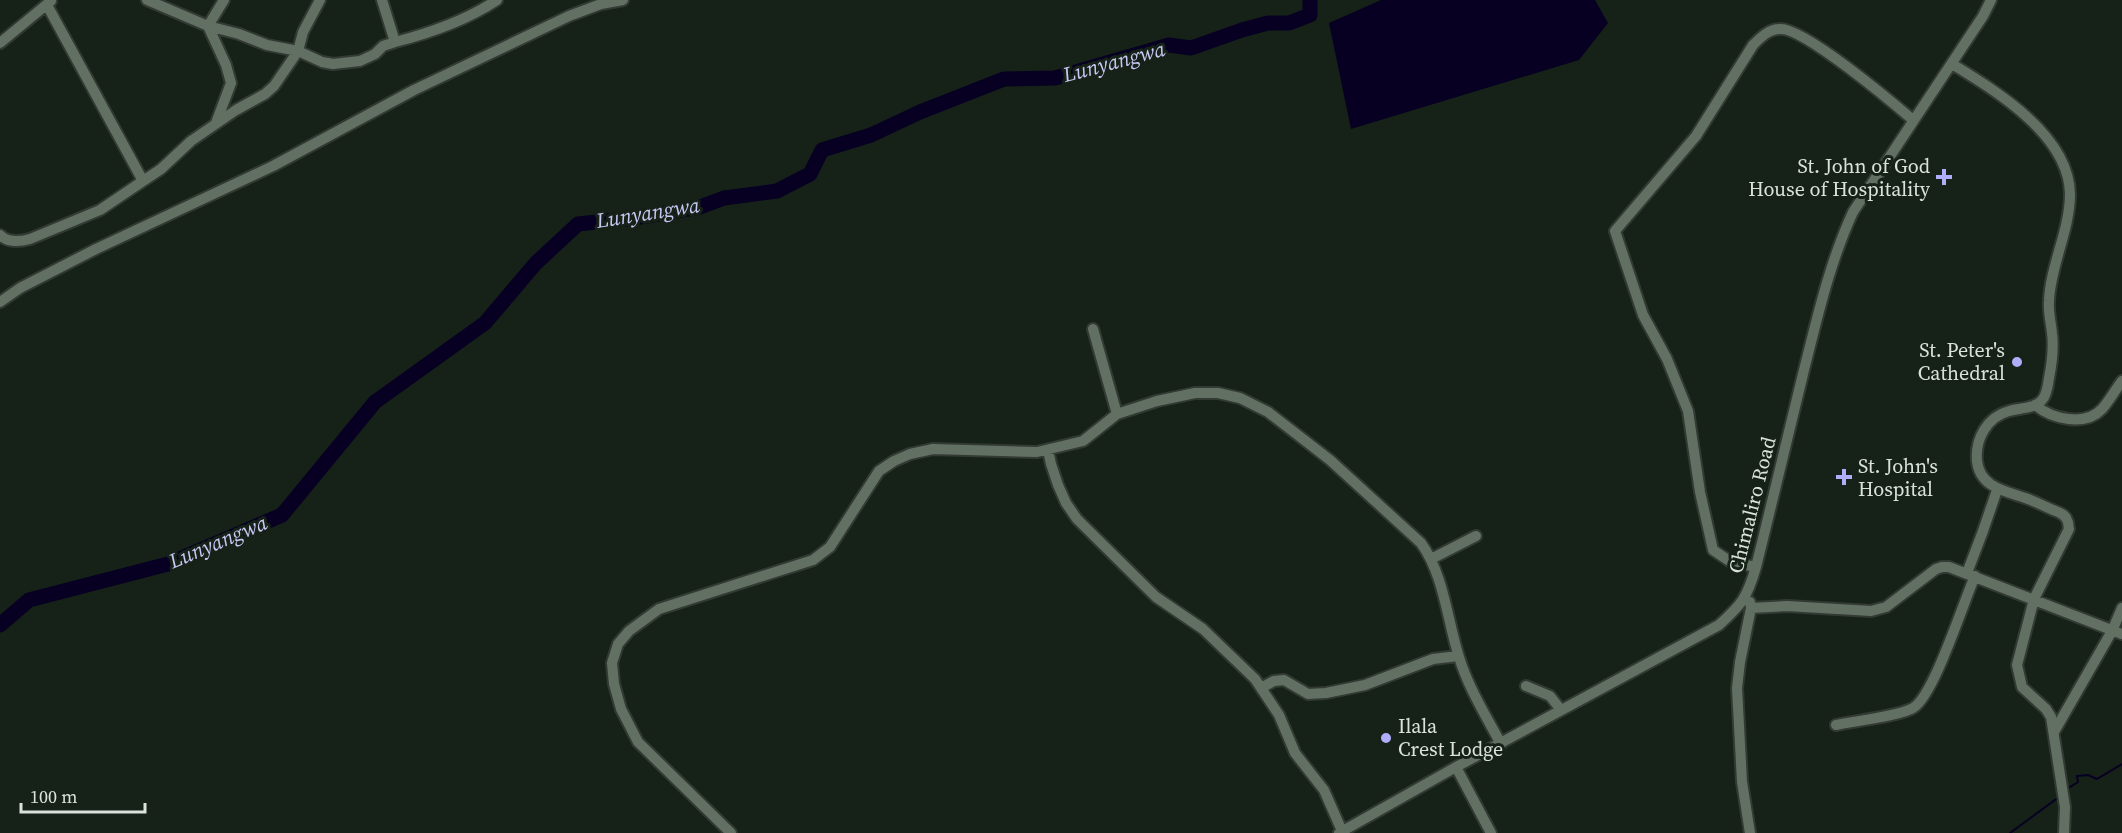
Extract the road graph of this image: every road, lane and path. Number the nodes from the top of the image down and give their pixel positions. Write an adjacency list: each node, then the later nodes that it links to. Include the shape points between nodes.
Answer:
1 (147, 0): 11 (street)
2 (224, 0): 11 (street)
3 (320, 0): 14 (street)
4 (382, 0): 12 (street)
5 (497, 0): 12 (street, via 453,22)
6 (589, 0): 10 (street)
7 (623, 0): 10 (street)
8 (1991, 0): 15 (street, Chimaliro Road)
9 (50, 2): 13 (street); 18 (street)
10 (601, 4): 20 (street, via 414,90 273,165 96,249)
11 (208, 26): 14 (street); 17 (street, via 231,83)
12 (395, 42): 14 (street, via 369,58 345,64 322,62)
13 (0, 43)
14 (298, 51): 17 (street, via 265,94)
15 (1952, 64): 16 (street, Chimaliro Road); 23 (street, via 1994,91 2036,126 2061,161 2067,177 2070,195 2049,302 2053,358 2044,399)
16 (1913, 120): 29 (street, Chimaliro Road, via 1853,212 1832,264); 29 (street, via 1811,40 1791,30 1773,30 1753,45 1696,136 1615,231 1642,315 1667,359 1688,411 1713,550 1731,562)
17 (216, 123): 18 (street)
18 (143, 181): 19 (street, via 100,210 21,242)
19 (0, 235)
20 (0, 302)
21 (1093, 329): 24 (street)
22 (2122, 381): 23 (street, via 2102,410 2090,417 2057,417)
23 (2035, 405): 26 (street, via 2006,411 1993,418 1983,432 1977,460 1981,474)
24 (1117, 414): 25 (street, via 1083,441); 28 (street, via 1196,393 1240,398 1268,412 1330,460 1421,543)
25 (1048, 450): 38 (street, via 1058,485 1077,519 1156,597 1203,629); 45 (street, via 933,449 910,454 879,471 830,547 813,560 659,609 618,644 612,663 614,684 621,710 638,741)
26 (1997, 490): 30 (street); 32 (street, via 2030,499 2067,519 2069,529)
27 (1476, 536): 28 (street)
28 (1431, 559): 36 (street)
29 (1756, 567): 31 (street, Chimaliro Road)
30 (1971, 574): 32 (street); 33 (street, via 1942,567 1886,607 1871,611); 40 (street, via 1932,684 1919,703 1905,711)
31 (1749, 592): 33 (street); 39 (street, Chimaliro Road, via 1719,626)
32 (2034, 599): 35 (street); 41 (street, via 2017,673 2026,692 2049,713)
33 (1752, 608): 47 (street, via 1737,688 1742,782)
34 (2122, 608): 35 (street)
35 (2117, 632): 41 (street)
36 (1458, 656): 38 (street, via 1433,659 1365,685 1326,693 1308,694 1284,680); 42 (street)
37 (1526, 686): 39 (street, via 1550,696)
38 (1261, 688): 44 (street, via 1279,716 1294,753 1324,790)
39 (1561, 710): 42 (street, Chimaliro Road)
40 (1836, 725)
41 (2054, 732): 48 (street, via 2066,807)
42 (1501, 744): 43 (street, Chimaliro Road)
43 (1456, 767): 44 (street, Chimaliro Road); 46 (street)
44 (1341, 832)
45 (731, 833)
46 (1491, 833)
47 (1750, 833)
48 (2064, 833)

